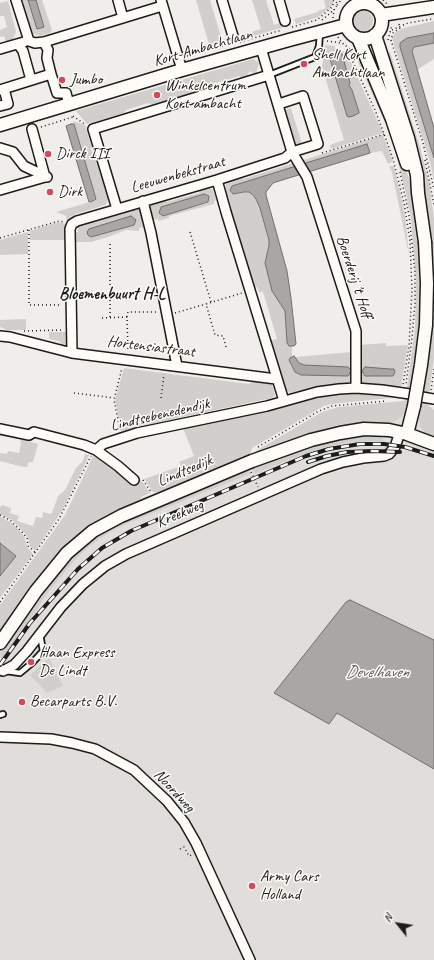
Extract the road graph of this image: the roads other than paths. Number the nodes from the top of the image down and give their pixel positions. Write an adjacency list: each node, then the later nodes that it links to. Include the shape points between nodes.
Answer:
1 (16, 0): 17 (street)
2 (118, 0): 10 (street)
3 (222, 0): 15 (street)
4 (279, 0): 11 (street)
5 (365, 2): 7 (main road, via 354,6); 9 (main road)
6 (161, 3): 10 (street); 22 (street)
7 (345, 5): 12 (main road)
8 (434, 7): 9 (main road)
9 (389, 14): 14 (main road)
10 (123, 18): 18 (street)
11 (285, 21)
12 (346, 25): 13 (main road, Kort-Ambachtlaan); 16 (main road, via 352,36)
13 (320, 31): 20 (main road, Kort-Ambachtlaan); 24 (lane, via 319,46 314,57)
14 (375, 35): 16 (main road, via 364,39); 37 (main road, via 408,138 417,175)
15 (233, 36)
16 (358, 38): 37 (main road, via 360,58 392,119)
17 (29, 41): 18 (street); 19 (street)
18 (44, 42): 23 (street, via 48,50 46,58)
19 (18, 44): 21 (street); 25 (street, via 23,51)
20 (262, 48): 22 (main road, Kort-Ambachtlaan); 24 (street, Boerderij 't Hoff)
21 (0, 49)
22 (180, 64): 27 (main road, Kort-Ambachtlaan)
23 (51, 74): 25 (street); 27 (street, via 57,93 66,93)
24 (269, 75): 28 (street, Boerderij 't Hoff); 39 (street, via 93,129)
25 (30, 80): 26 (street)
26 (2, 90): 29 (street, via 8,104)
27 (69, 104): 30 (main road, Kort-Ambachtlaan)
28 (279, 104): 33 (street, Boerderij 't Hoff); 33 (street, Leeuwenbekstraat, via 303,96 318,144)
29 (0, 106)
30 (0, 125)
31 (32, 129): 34 (street)
32 (0, 148): 34 (street, via 13,152 24,166)
33 (292, 152): 35 (street, Leeuwenbekstraat, via 285,158); 44 (street, Boerderij 't Hoff, via 307,177 356,331)
34 (47, 177): 36 (street)
35 (217, 180): 38 (street, Leeuwenbekstraat); 43 (street)
36 (0, 190)
37 (418, 194): 48 (main road, bridge, via 425,242 426,325 414,406)
38 (144, 201): 39 (street, Leeuwenbekstraat); 42 (street)
39 (117, 209): 41 (street, Leeuwenbekstraat, via 72,224 70,229)
40 (0, 336): 41 (street, Hortensiastraat)
41 (72, 353): 42 (street, Hortensiastraat)
42 (177, 366): 43 (street, Hortensiastraat)
43 (276, 379): 46 (street)
44 (356, 388): 45 (street, Lindtsebenedendijk); 46 (street, Lindtsebenedendijk, via 317,392)
45 (405, 393)
46 (284, 401): 50 (street, Lindtsebenedendijk, via 137,433 103,444)
47 (0, 429): 50 (street, via 29,435 34,432)
48 (404, 433): 49 (main road, Lindtsedijk); 52 (street, Kreekweg, via 389,454 321,469 132,551 105,566 83,584); 53 (main road, Lindtsedijk, via 372,429 311,440 252,461 112,520 77,543 59,562)
49 (434, 444)
50 (96, 450): 51 (street)
51 (134, 480)
52 (40, 634): 54 (street, Kreekweg, via 14,665); 54 (lane, via 43,651 32,663 20,674)
53 (0, 643)
54 (2, 670)
55 (0, 737): 56 (street, Noordweg, via 72,743 95,749 134,770 167,801 184,822)
56 (250, 960)

